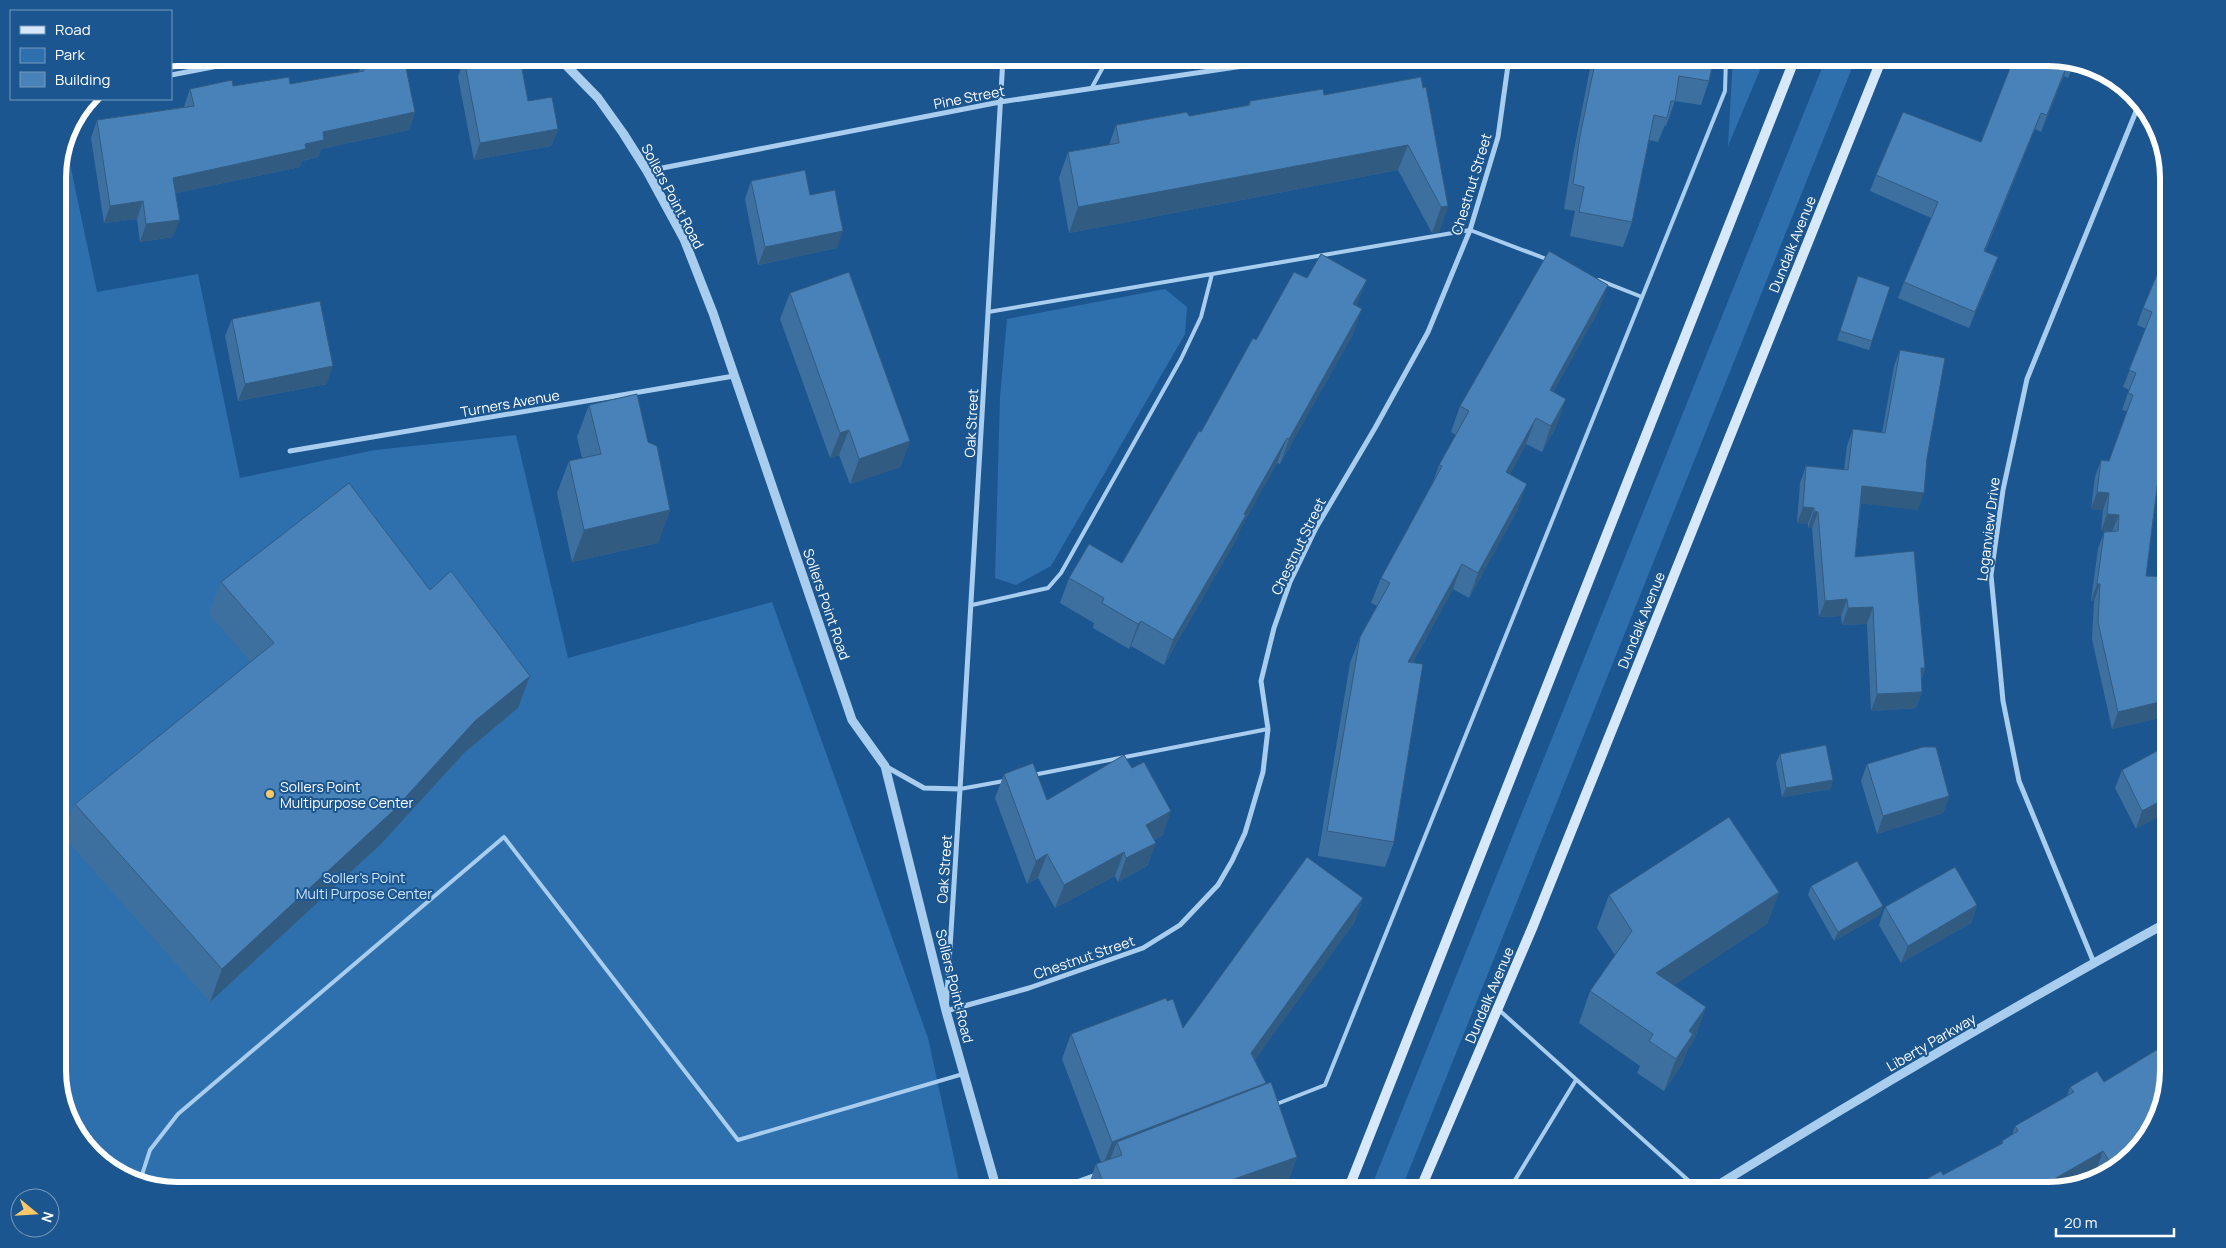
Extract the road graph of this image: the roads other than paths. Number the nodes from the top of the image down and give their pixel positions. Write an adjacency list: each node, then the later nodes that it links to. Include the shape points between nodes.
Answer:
1 (218, 66): 10 (street)
2 (567, 66): 14 (street, Sollers Point Road, via 598,98)
3 (1002, 66): 12 (street, Oak Street)
4 (1104, 66): 11 (lane)
5 (1244, 66): 11 (street, Pine Street)
6 (1508, 66): 15 (street, Chestnut Street, via 1498,137)
7 (1726, 66): 19 (lane, via 1725,91)
8 (1792, 66): 40 (main road)
9 (1879, 66): 31 (main road, Dundalk Avenue)
10 (172, 75)
11 (1091, 89): 12 (street, Pine Street)
12 (1000, 102): 14 (street, Pine Street); 20 (street, Oak Street)
13 (2137, 110): 30 (street, Loganview Drive, via 2026,379 2003,490 1991,575 2003,701 2019,781)
14 (647, 171): 21 (street, Sollers Point Road, via 684,239)
15 (1470, 230): 16 (lane); 17 (lane); 24 (street, Chestnut Street, via 1428,332 1316,528 1290,582 1261,681)
16 (1552, 262)
17 (1212, 274): 20 (lane); 23 (lane, via 1201,318 1181,359 1061,572 1048,588)
18 (1597, 279): 19 (lane)
19 (1642, 297): 35 (lane, via 1325,1085)
20 (988, 312): 23 (street, Oak Street)
21 (734, 376): 22 (street, Turners Avenue); 25 (street, Sollers Point Road, via 852,720)
22 (290, 451)
23 (972, 605): 28 (street, Oak Street)
24 (1268, 729): 26 (lane); 32 (street, Chestnut Street, via 1263,772 1245,833 1218,885 1180,925 1143,948 1029,988)
25 (885, 766): 28 (street, via 924,788); 32 (street, Sollers Point Road)
26 (1027, 776)
27 (1008, 780): 28 (lane)
28 (960, 789): 32 (street, Oak Street)
29 (2160, 926): 30 (street, Liberty Parkway)
30 (2094, 963): 44 (street, Liberty Parkway)
31 (1498, 1009): 34 (lane); 41 (main road, Dundalk Avenue)
32 (946, 1010): 33 (street, Sollers Point Road)
33 (964, 1074): 37 (lane, via 738,1140 504,837 178,1114 150,1150); 38 (street, Sollers Point Road)
34 (1576, 1080): 42 (lane); 43 (lane)
35 (1270, 1107)
36 (1103, 1172): 39 (lane)
37 (142, 1175)
38 (995, 1182)
39 (1076, 1182)
40 (1351, 1182)
41 (1423, 1182)
42 (1514, 1182)
43 (1690, 1182)
44 (1723, 1182)

